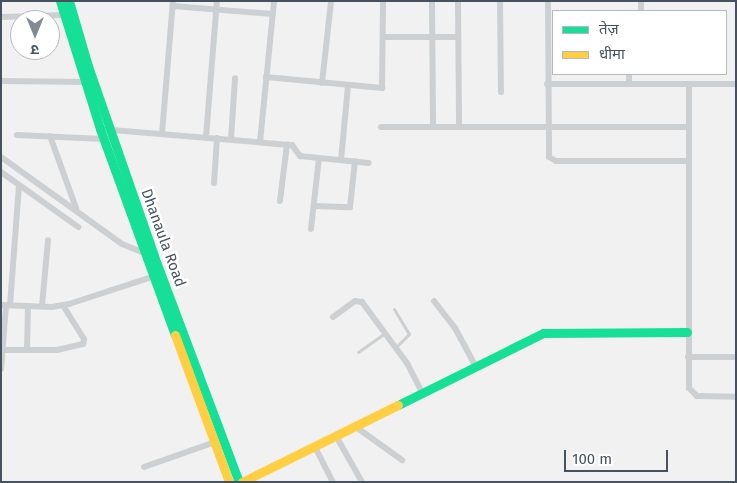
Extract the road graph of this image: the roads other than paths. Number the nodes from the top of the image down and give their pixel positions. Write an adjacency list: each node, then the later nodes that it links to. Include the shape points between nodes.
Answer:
1 (60, 1): 15 (street, Dhanaula Road)
2 (69, 1): 24 (street, Dhanaula Road)
3 (217, 1): 12 (street)
4 (274, 1): 13 (street)
5 (331, 1): 25 (street)
6 (383, 1): 17 (street)
7 (500, 1): 31 (street)
8 (548, 1): 14 (street)
9 (432, 2): 18 (street)
10 (458, 2): 19 (street)
11 (173, 4): 12 (street); 39 (street)
12 (216, 9): 13 (street); 42 (street)
13 (273, 14): 22 (street)
14 (551, 14): 26 (street)
15 (64, 15): 16 (street); 24 (street, Dhanaula Road)
16 (1, 17)
17 (382, 37): 18 (street); 30 (street, via 382,88)
18 (432, 37): 19 (street); 35 (street)
19 (458, 37): 32 (street)
20 (629, 75): 27 (street)
21 (235, 78): 45 (street)
22 (266, 78): 25 (street); 46 (street)
23 (1, 81): 24 (street)
24 (88, 82): 37 (street, Dhanaula Road); 38 (street, Dhanaula Road)
25 (322, 83): 30 (street)
26 (548, 84): 27 (street); 33 (street)
27 (630, 84): 28 (street)
28 (688, 84): 29 (street); 36 (street)
29 (736, 84)
30 (348, 86): 50 (street)
31 (501, 92)
32 (459, 126): 33 (street); 35 (street)
33 (547, 126): 36 (street); 52 (street, via 548,153 556,160)
34 (381, 127): 35 (street)
35 (432, 127)
36 (689, 127): 52 (street)
37 (100, 129): 38 (street); 44 (street, Dhanaula Road)
38 (110, 129): 39 (street); 64 (street, Dhanaula Road)
39 (162, 134): 42 (street)
40 (17, 135): 41 (street)
41 (50, 136): 44 (street); 59 (street)
42 (206, 137): 43 (street)
43 (216, 138): 45 (street); 55 (street)
44 (103, 139): 63 (street, Dhanaula Road)
45 (231, 139): 46 (street)
46 (260, 142): 47 (street)
47 (287, 144): 49 (street, via 296,146 299,156); 57 (street)
48 (1, 157): 59 (street)
49 (319, 158): 50 (street); 58 (street)
50 (341, 160): 51 (street)
51 (355, 161): 53 (street); 58 (street, via 350,207)
52 (689, 161): 73 (street)
53 (369, 163)
54 (1, 172): 56 (street)
55 (214, 183)
56 (19, 185): 60 (street); 66 (street)
57 (280, 201)
58 (314, 206): 61 (street)
59 (76, 210): 63 (street, via 122,244)
60 (78, 227)
61 (311, 229)
62 (48, 240): 69 (street)
63 (144, 253): 64 (street, Dhanaula Road)
64 (157, 275): 67 (street); 86 (street, Dhanaula Road); 87 (street, Dhanaula Road)
65 (434, 301): 80 (street, via 455,328)
66 (6, 305): 68 (street); 75 (street)
67 (63, 305): 69 (street); 76 (street, via 84,343 56,350)
68 (28, 306): 69 (street); 76 (street)
69 (42, 306)
70 (394, 309): 74 (lane, via 409,334)
71 (334, 317): 72 (street, via 360,300)
72 (385, 332): 74 (street); 77 (lane)
73 (687, 332): 78 (street); 80 (street, via 543,333)
74 (396, 347): 82 (street)
75 (2, 350): 76 (street); 81 (street)
76 (27, 350)
77 (358, 352)
78 (688, 357): 79 (street); 83 (street, via 692,394)
79 (736, 357)
80 (476, 367): 82 (street)
81 (1, 369)
82 (423, 394): 84 (street)
83 (736, 397)
84 (356, 427): 85 (street); 89 (street)
85 (336, 436): 88 (street); 94 (street)
86 (224, 439): 87 (street); 92 (street, Dhanaula Road)
87 (214, 442): 90 (street); 91 (street, Dhanaula Road)
88 (315, 448): 92 (street); 93 (street)
89 (402, 460)
90 (144, 467)
91 (229, 482)
92 (241, 482)
93 (333, 482)
94 (362, 482)

